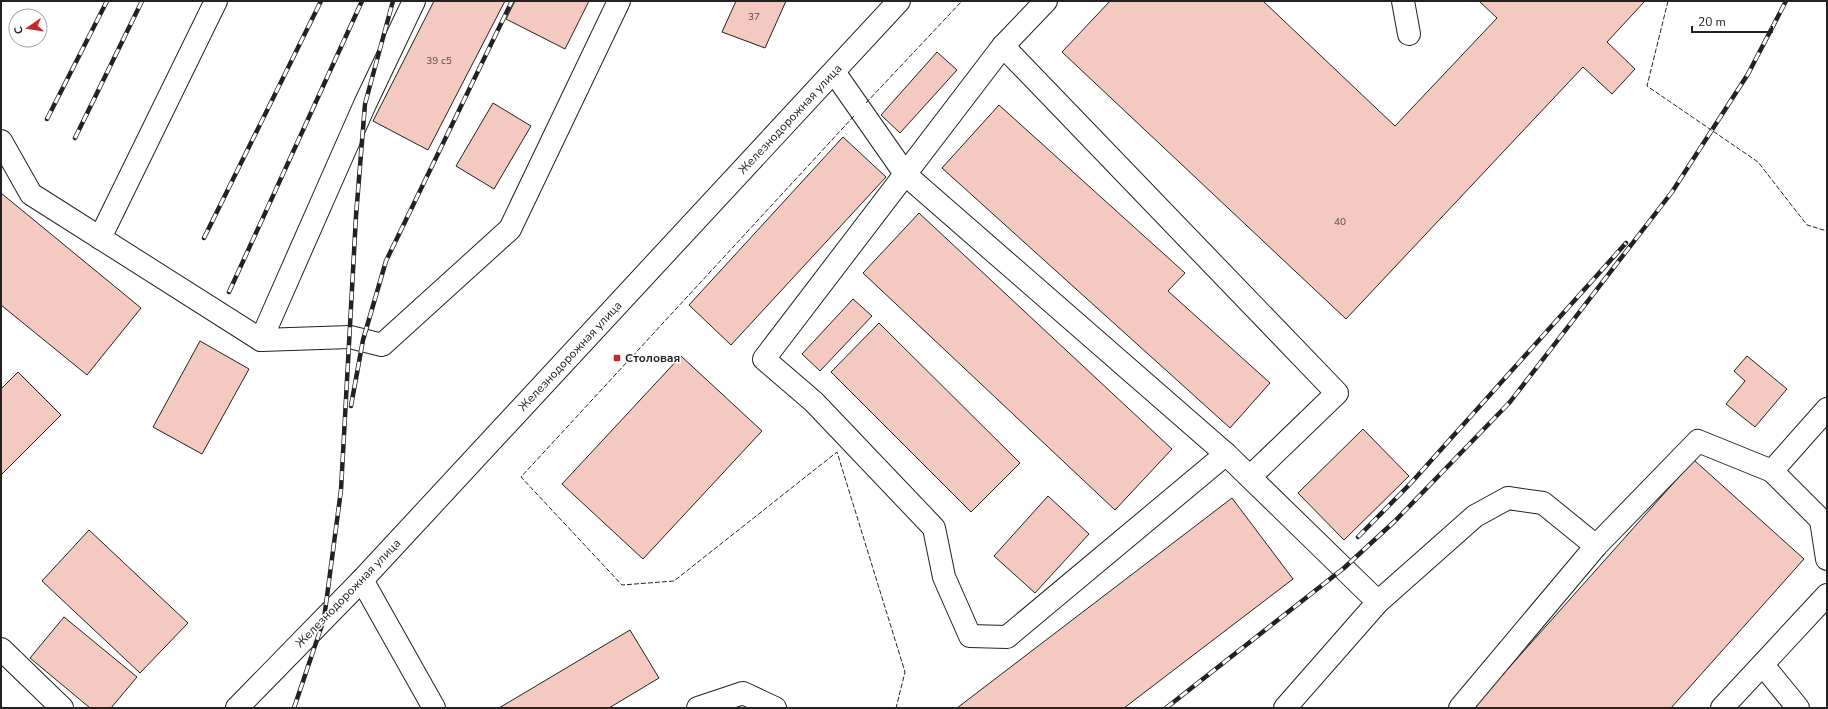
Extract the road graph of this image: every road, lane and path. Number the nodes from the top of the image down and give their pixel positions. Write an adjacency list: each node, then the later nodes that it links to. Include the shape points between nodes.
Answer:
1 (216, 1): 12 (street)
2 (414, 1): 13 (street, via 365,104)
3 (619, 1): 13 (street, via 510,229 382,345 350,336)
4 (899, 1): 9 (street, Железнодорожная улица)
5 (1046, 1): 8 (street)
6 (1403, 1): 7 (street)
7 (1409, 34)
8 (1003, 46): 11 (street); 17 (street, via 1337,393)
9 (834, 72): 11 (street); 20 (street, Железнодорожная улица)
10 (1, 141): 12 (street, via 31,194)
11 (906, 175): 15 (street); 15 (street, via 764,359 814,402 934,528 944,577 970,636 1008,637)
12 (100, 238): 13 (street)
13 (261, 340)
14 (1827, 409): 16 (street)
15 (1226, 454): 17 (street)
16 (1772, 471): 18 (street, via 1698,441); 19 (street, via 1821,520)
17 (1250, 477): 22 (street)
18 (1596, 546): 22 (street, via 1543,503 1508,498 1475,516); 31 (street)
19 (1827, 559)
20 (362, 580): 26 (street, Железнодорожная улица); 27 (street)
21 (1827, 595): 24 (street)
22 (1378, 602): 30 (street)
23 (1, 649): 25 (street)
24 (1763, 664): 32 (street); 33 (street)
25 (62, 708)
26 (237, 708)
27 (434, 708)
28 (698, 708): 29 (street, via 743,693)
29 (775, 708)
30 (1285, 708)
31 (1460, 708)
32 (1722, 708)
33 (1798, 708)

